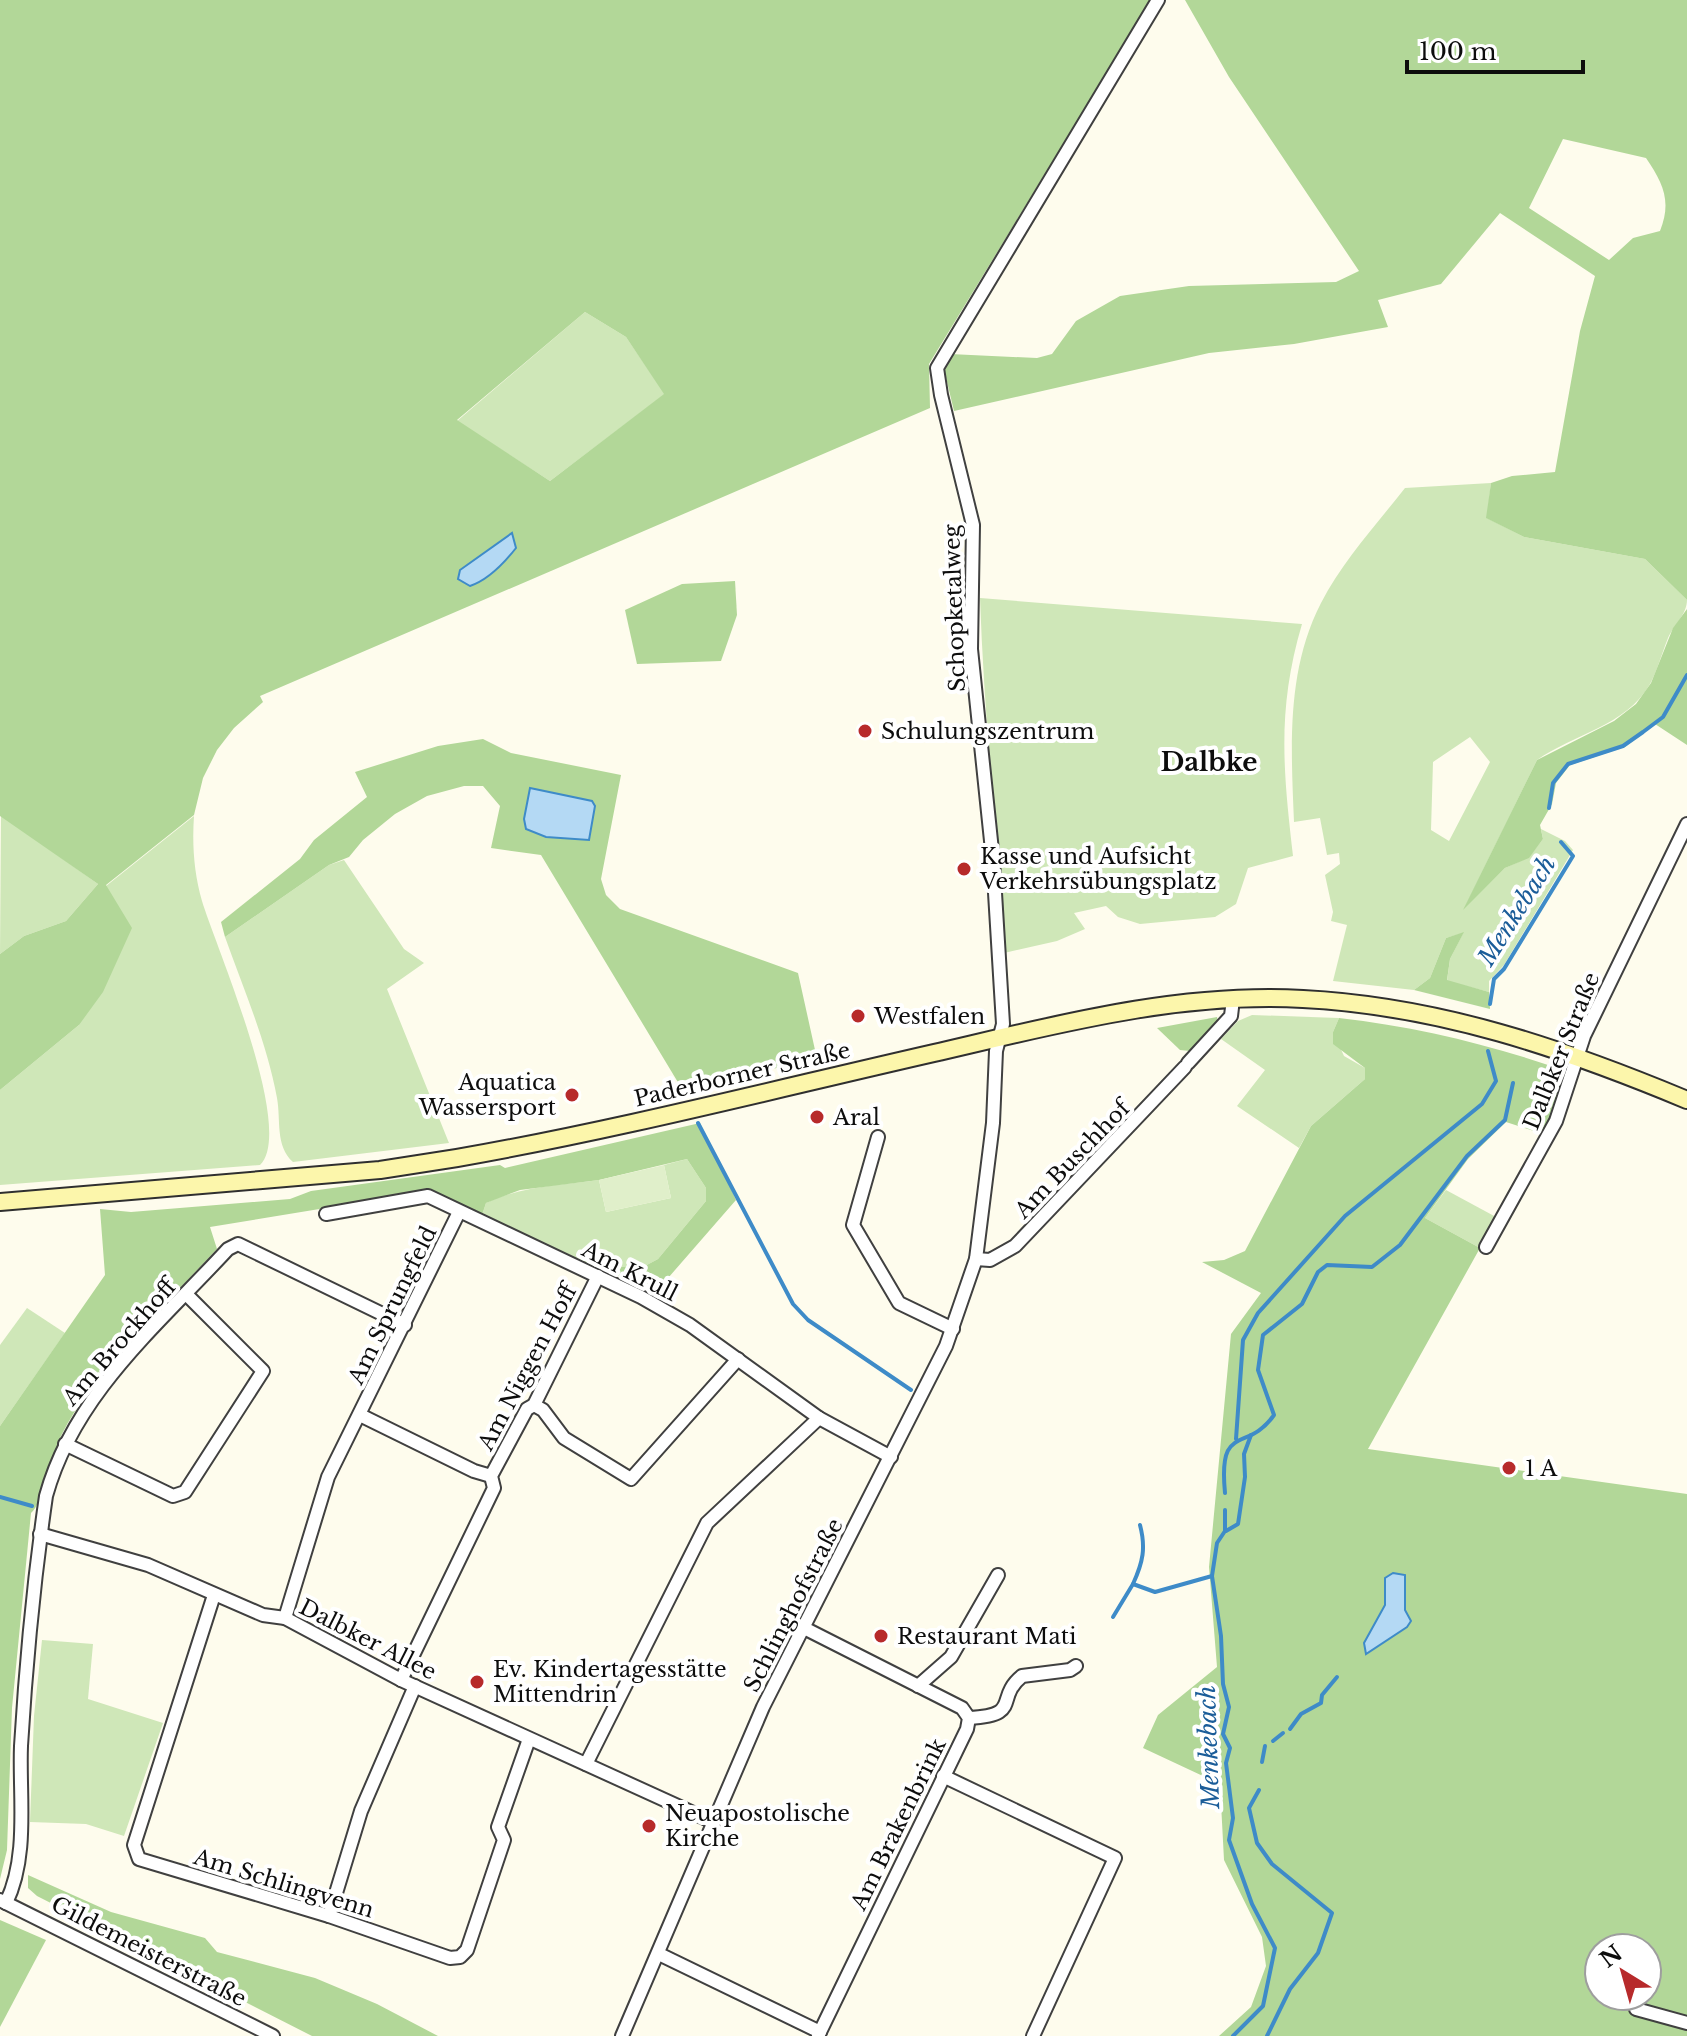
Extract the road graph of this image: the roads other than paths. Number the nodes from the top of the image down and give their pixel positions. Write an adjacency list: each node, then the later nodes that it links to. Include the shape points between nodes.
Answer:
1 (1158, 0): 4 (street, Schopketalweg, via 937,368 973,525 971,649 993,860)
2 (1687, 824): 5 (street, Dalbker Straße)
3 (1233, 999): 4 (main road, Paderborner Straße, via 1141,1009); 5 (main road, Paderborner Straße, via 1363,1004 1490,1027); 12 (street, Am Buschhof, via 1231,1016 1015,1246 990,1260)
4 (1000, 1038): 8 (main road, Paderborner Straße, via 457,1158 336,1174); 12 (street, Schlinghofstraße)
5 (1578, 1055): 6 (main road, Paderborner Straße); 11 (street, Dalbker Straße, via 1556,1121)
6 (1687, 1100)
7 (878, 1137): 16 (street, via 853,1225 899,1303)
8 (0, 1202)
9 (459, 1212): 10 (street, Am Krull, via 428,1196); 13 (street, Am Krull); 15 (street, Am Sprungfeld)
10 (326, 1214)
11 (1486, 1247)
12 (976, 1259): 16 (street, Schlinghofstraße)
13 (598, 1276): 17 (street, Am Krull, via 690,1325); 18 (street, Am Niggen Hoff)
14 (186, 1294): 15 (street, Am Brockhoff, via 228,1249 242,1245); 21 (street, Am Brockhoff, via 82,1411); 21 (street, via 263,1371 185,1492 173,1496)
15 (405, 1325): 19 (street, Am Sprungfeld)
16 (953, 1329): 23 (street, Schlinghofstraße)
17 (738, 1359): 18 (street, via 631,1479 564,1438); 20 (street, Am Krull)
18 (534, 1405): 24 (street, Am Niggen Hoff)
19 (360, 1415): 22 (street, Am Sprungfeld); 28 (street, Am Sprungfeld, via 316,1508)
20 (819, 1418): 23 (street, Am Krull); 36 (street, via 707,1523)
21 (65, 1444): 25 (street, Am Brockhoff, via 46,1496)
22 (418, 1444): 24 (street, Am Niggen Hoff)
23 (891, 1457): 29 (street, Schlinghofstraße)
24 (491, 1476): 31 (street, Am Niggen Hoff, via 494,1488)
25 (40, 1534): 27 (street, Dalbker Allee, via 148,1565); 39 (street, Am Brockhoff, via 23,1712 19,1856 16,1880)
26 (998, 1575): 33 (street, via 951,1657)
27 (214, 1595): 28 (street, Dalbker Allee); 40 (street, Am Schlingvenn, via 134,1853 139,1859)
28 (285, 1618): 31 (street, Dalbker Allee)
29 (804, 1628): 33 (street, Am Brakenbrink); 38 (street, Schlinghofstraße)
30 (1076, 1666): 34 (street, via 1022,1676 1005,1709)
31 (401, 1680): 32 (street, Dalbker Allee)
32 (415, 1686): 35 (street, Dalbker Allee); 40 (street, via 361,1811)
33 (918, 1686): 34 (street, Am Brakenbrink, via 962,1708)
34 (969, 1718): 37 (street, Am Brakenbrink)
35 (529, 1739): 36 (street, Dalbker Allee); 40 (street, Am Schlingvenn, via 498,1827 504,1840 467,1950 460,1957)
36 (586, 1764): 38 (street, Dalbker Allee)
37 (943, 1776): 44 (street, Am Brakenbrink); 47 (street, via 1115,1858)
38 (713, 1822): 41 (street, Schlinghofstraße)
39 (3, 1901): 45 (street, Gildemeisterstraße)
40 (329, 1916)
41 (659, 1954): 44 (street, Am Brakenbrink); 46 (street, Schlinghofstraße)
42 (1647, 2012): 43 (street)
43 (1687, 2023)
44 (819, 2034)
45 (273, 2036)
46 (622, 2036)
47 (1033, 2036)

